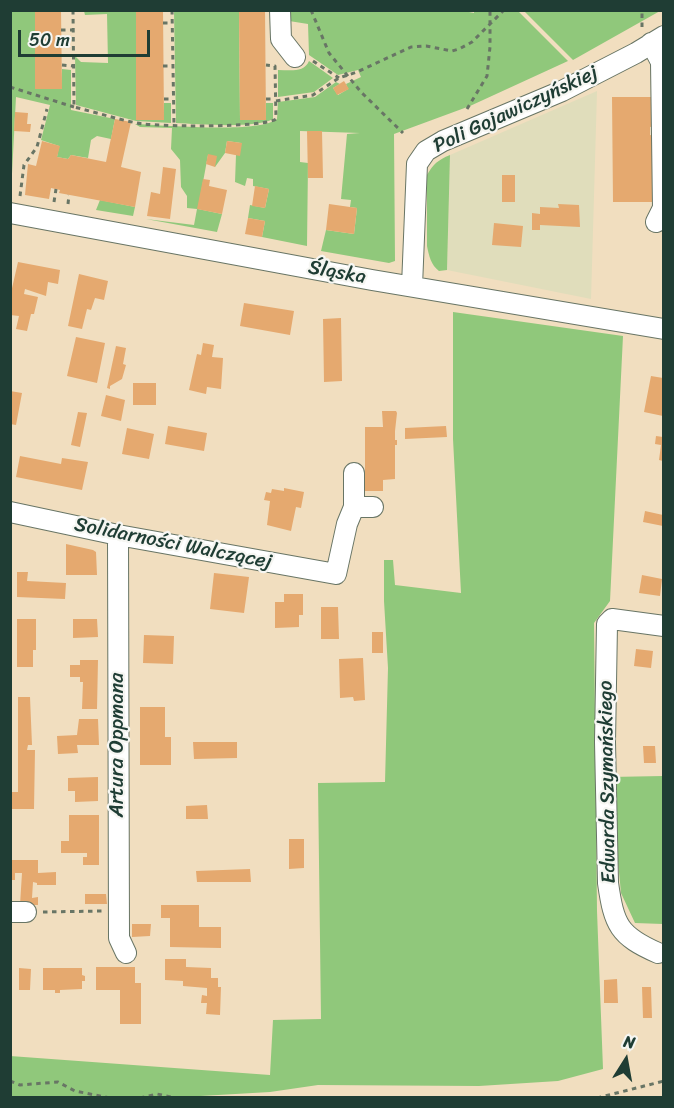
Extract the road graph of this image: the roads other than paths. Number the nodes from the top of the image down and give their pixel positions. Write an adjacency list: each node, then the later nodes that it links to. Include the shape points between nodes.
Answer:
1 (280, 10): 3 (street, via 281,39)
2 (652, 36): 5 (street, via 661,62 663,208); 6 (street, Poli Gojawiczyńskiej, via 562,91 426,151 417,164)
3 (295, 57)
4 (15, 207): 6 (street, Śląska)
5 (656, 222)
6 (412, 286): 7 (street, Śląska)
7 (663, 329)
8 (354, 473): 10 (street, Solidarności Walczącej, via 364,507 347,524 336,574)
9 (10, 512): 10 (street, Solidarności Walczącej)
10 (118, 535): 12 (street, Artura Oppmana, via 119,938)
11 (663, 626): 13 (street, Edwarda Szymańskiego, via 612,619 607,624 605,742 611,905 628,938)
12 (126, 953)
13 (658, 953)

